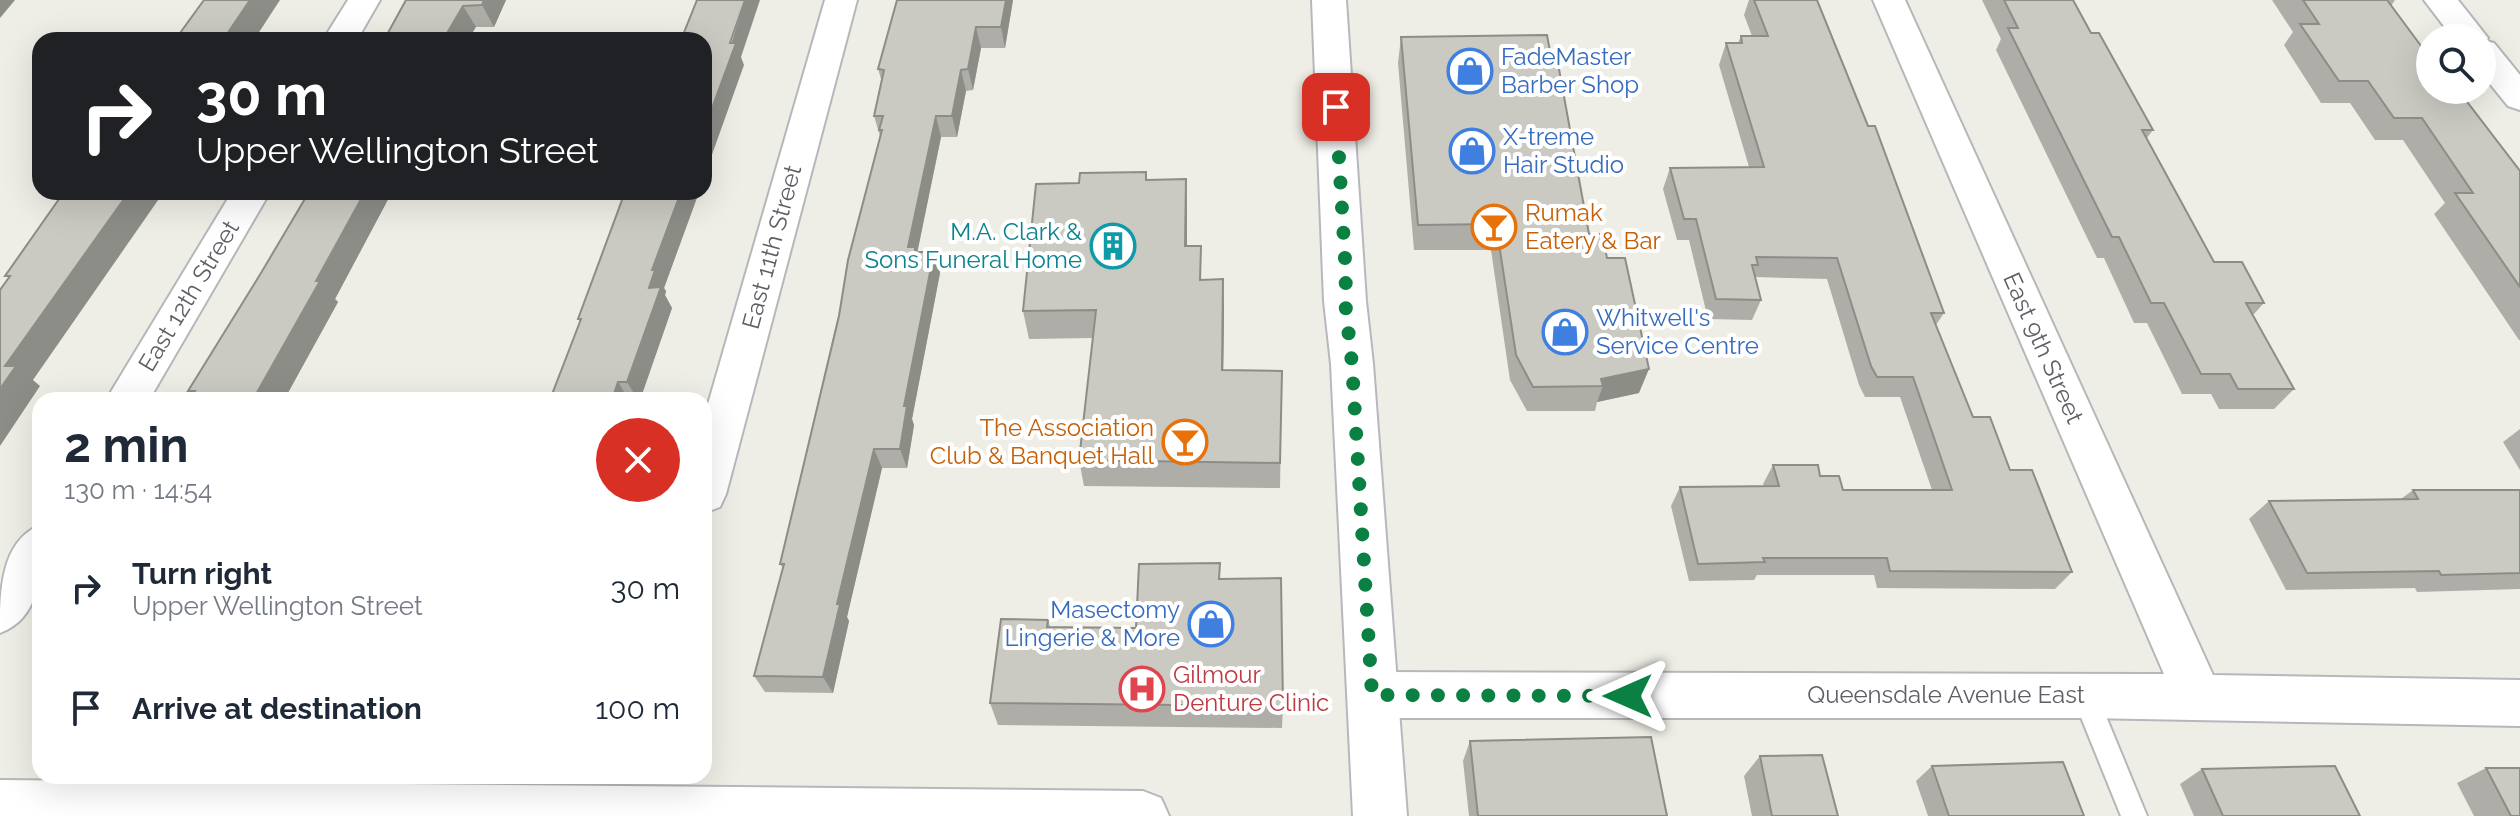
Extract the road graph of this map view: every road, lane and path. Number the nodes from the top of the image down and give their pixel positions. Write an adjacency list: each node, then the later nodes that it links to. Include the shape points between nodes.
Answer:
1 (364, 0): 7 (street)
2 (841, 0): 12 (street, East 11th Street)
3 (1329, 0): 15 (main road)
4 (1889, 0): 17 (street, East 9th Street)
5 (2440, 0): 6 (street)
6 (2460, 24)
7 (345, 32)
8 (2496, 68): 9 (street)
9 (2520, 98)
10 (246, 200): 11 (street, East 12th Street)
11 (132, 392)
12 (712, 465)
13 (32, 558): 14 (street)
14 (0, 612)
15 (1372, 695): 16 (street, Queensdale Avenue East); 22 (main road)
16 (2085, 695): 17 (street, Queensdale Avenue East); 23 (lane)
17 (2198, 696): 18 (street, Queensdale Avenue East)
18 (2520, 703)
19 (621, 794): 20 (street); 21 (street)
20 (0, 805)
21 (1143, 816)
22 (1380, 816)
23 (2134, 816)

